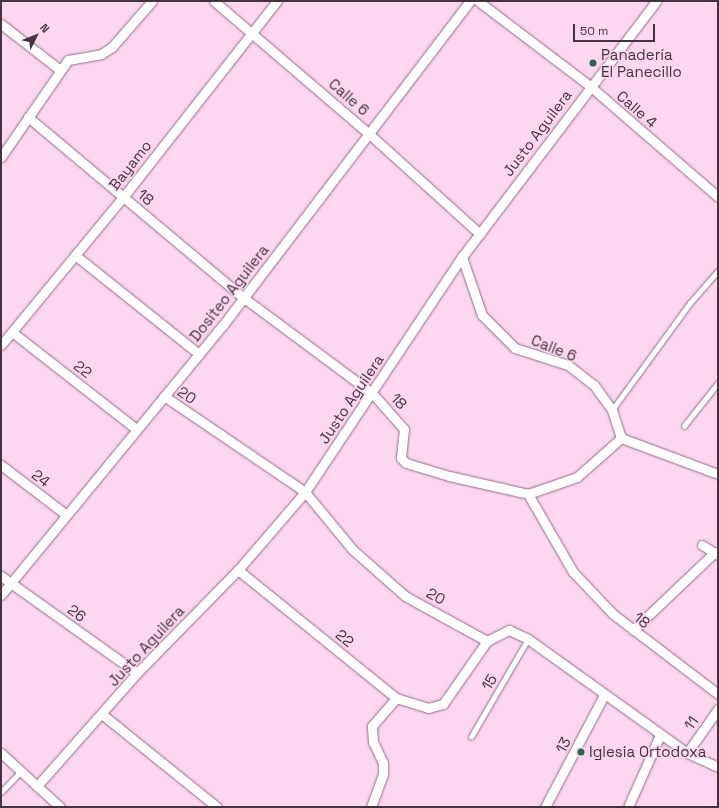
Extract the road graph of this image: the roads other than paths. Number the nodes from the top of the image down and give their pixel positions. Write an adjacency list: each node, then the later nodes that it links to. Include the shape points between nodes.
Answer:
1 (152, 1): 9 (street, via 112,47 101,54 74,58)
2 (214, 1): 8 (street, Calle 6)
3 (277, 1): 8 (street, Bayamo)
4 (470, 1): 12 (street, Dositeo Aguilera)
5 (478, 1): 10 (street, Calle 4)
6 (656, 1): 10 (street, Justo Aguilera)
7 (1, 24): 9 (street)
8 (251, 32): 12 (street, Calle 6); 14 (street, Bayamo)
9 (60, 70): 11 (street)
10 (590, 86): 15 (street, Calle 4); 16 (street, Justo Aguilera)
11 (28, 117): 13 (street); 14 (street, 18)
12 (367, 132): 16 (street, Calle 6); 20 (street, Dositeo Aguilera)
13 (1, 157)
14 (124, 196): 17 (street, Bayamo); 20 (street, 18)
15 (718, 197)
16 (480, 234): 18 (street, Justo Aguilera)
17 (74, 255): 21 (street, Bayamo); 23 (street)
18 (462, 257): 25 (street, Justo Aguilera); 27 (street, Calle 6, via 482,315 515,348 568,365 594,385)
19 (718, 271): 27 (lane, via 690,303)
20 (244, 298): 23 (street, Dositeo Aguilera); 25 (street, 18)
21 (12, 332): 22 (street, Bayamo); 29 (street, 22)
22 (1, 345)
23 (199, 354): 26 (street, Dositeo Aguilera)
24 (718, 383): 28 (lane)
25 (372, 393): 33 (street, Justo Aguilera); 34 (street, 18, via 404,429 401,458 406,463 449,476)
26 (164, 396): 29 (street, Dositeo Aguilera); 33 (street, 20)
27 (612, 410): 30 (street, Calle 6)
28 (684, 426)
29 (136, 429): 35 (street, Dositeo Aguilera)
30 (621, 438): 32 (street); 34 (street, via 577,477)
31 (1, 465): 35 (street, 24)
32 (718, 474)
33 (304, 492): 38 (street, Justo Aguilera); 44 (street, 20, via 354,550 405,596)
34 (528, 494): 42 (street, 18, via 573,572 612,614)
35 (65, 514): 40 (street, Dositeo Aguilera)
36 (702, 545): 37 (street)
37 (717, 554): 42 (street)
38 (238, 570): 45 (street, Justo Aguilera); 48 (street, 22)
39 (1, 576): 40 (street, 26)
40 (11, 583): 41 (street, Dositeo Aguilera); 45 (street, 26)
41 (1, 595)
42 (633, 630): 46 (street, 18)
43 (528, 639): 44 (street, via 509,630); 47 (street); 52 (lane, 15)
44 (487, 641): 48 (street, 22, via 443,704 428,708)
45 (137, 673): 50 (street, Justo Aguilera)
46 (718, 694)
47 (604, 695): 51 (street); 62 (street, 13)
48 (396, 698): 61 (street, via 372,726 373,742 383,763 383,774)
49 (718, 708): 54 (street, 11)
50 (103, 715): 57 (street, Justo Aguilera); 60 (street)
51 (660, 736): 54 (street); 63 (street)
52 (471, 737)
53 (1, 753): 56 (street)
54 (687, 753): 55 (street)
55 (718, 767)
56 (21, 772): 57 (street); 58 (lane)
57 (37, 786): 59 (street)
58 (1, 792)
59 (60, 807)
60 (218, 807)
61 (371, 807)
62 (545, 807)
63 (628, 807)

